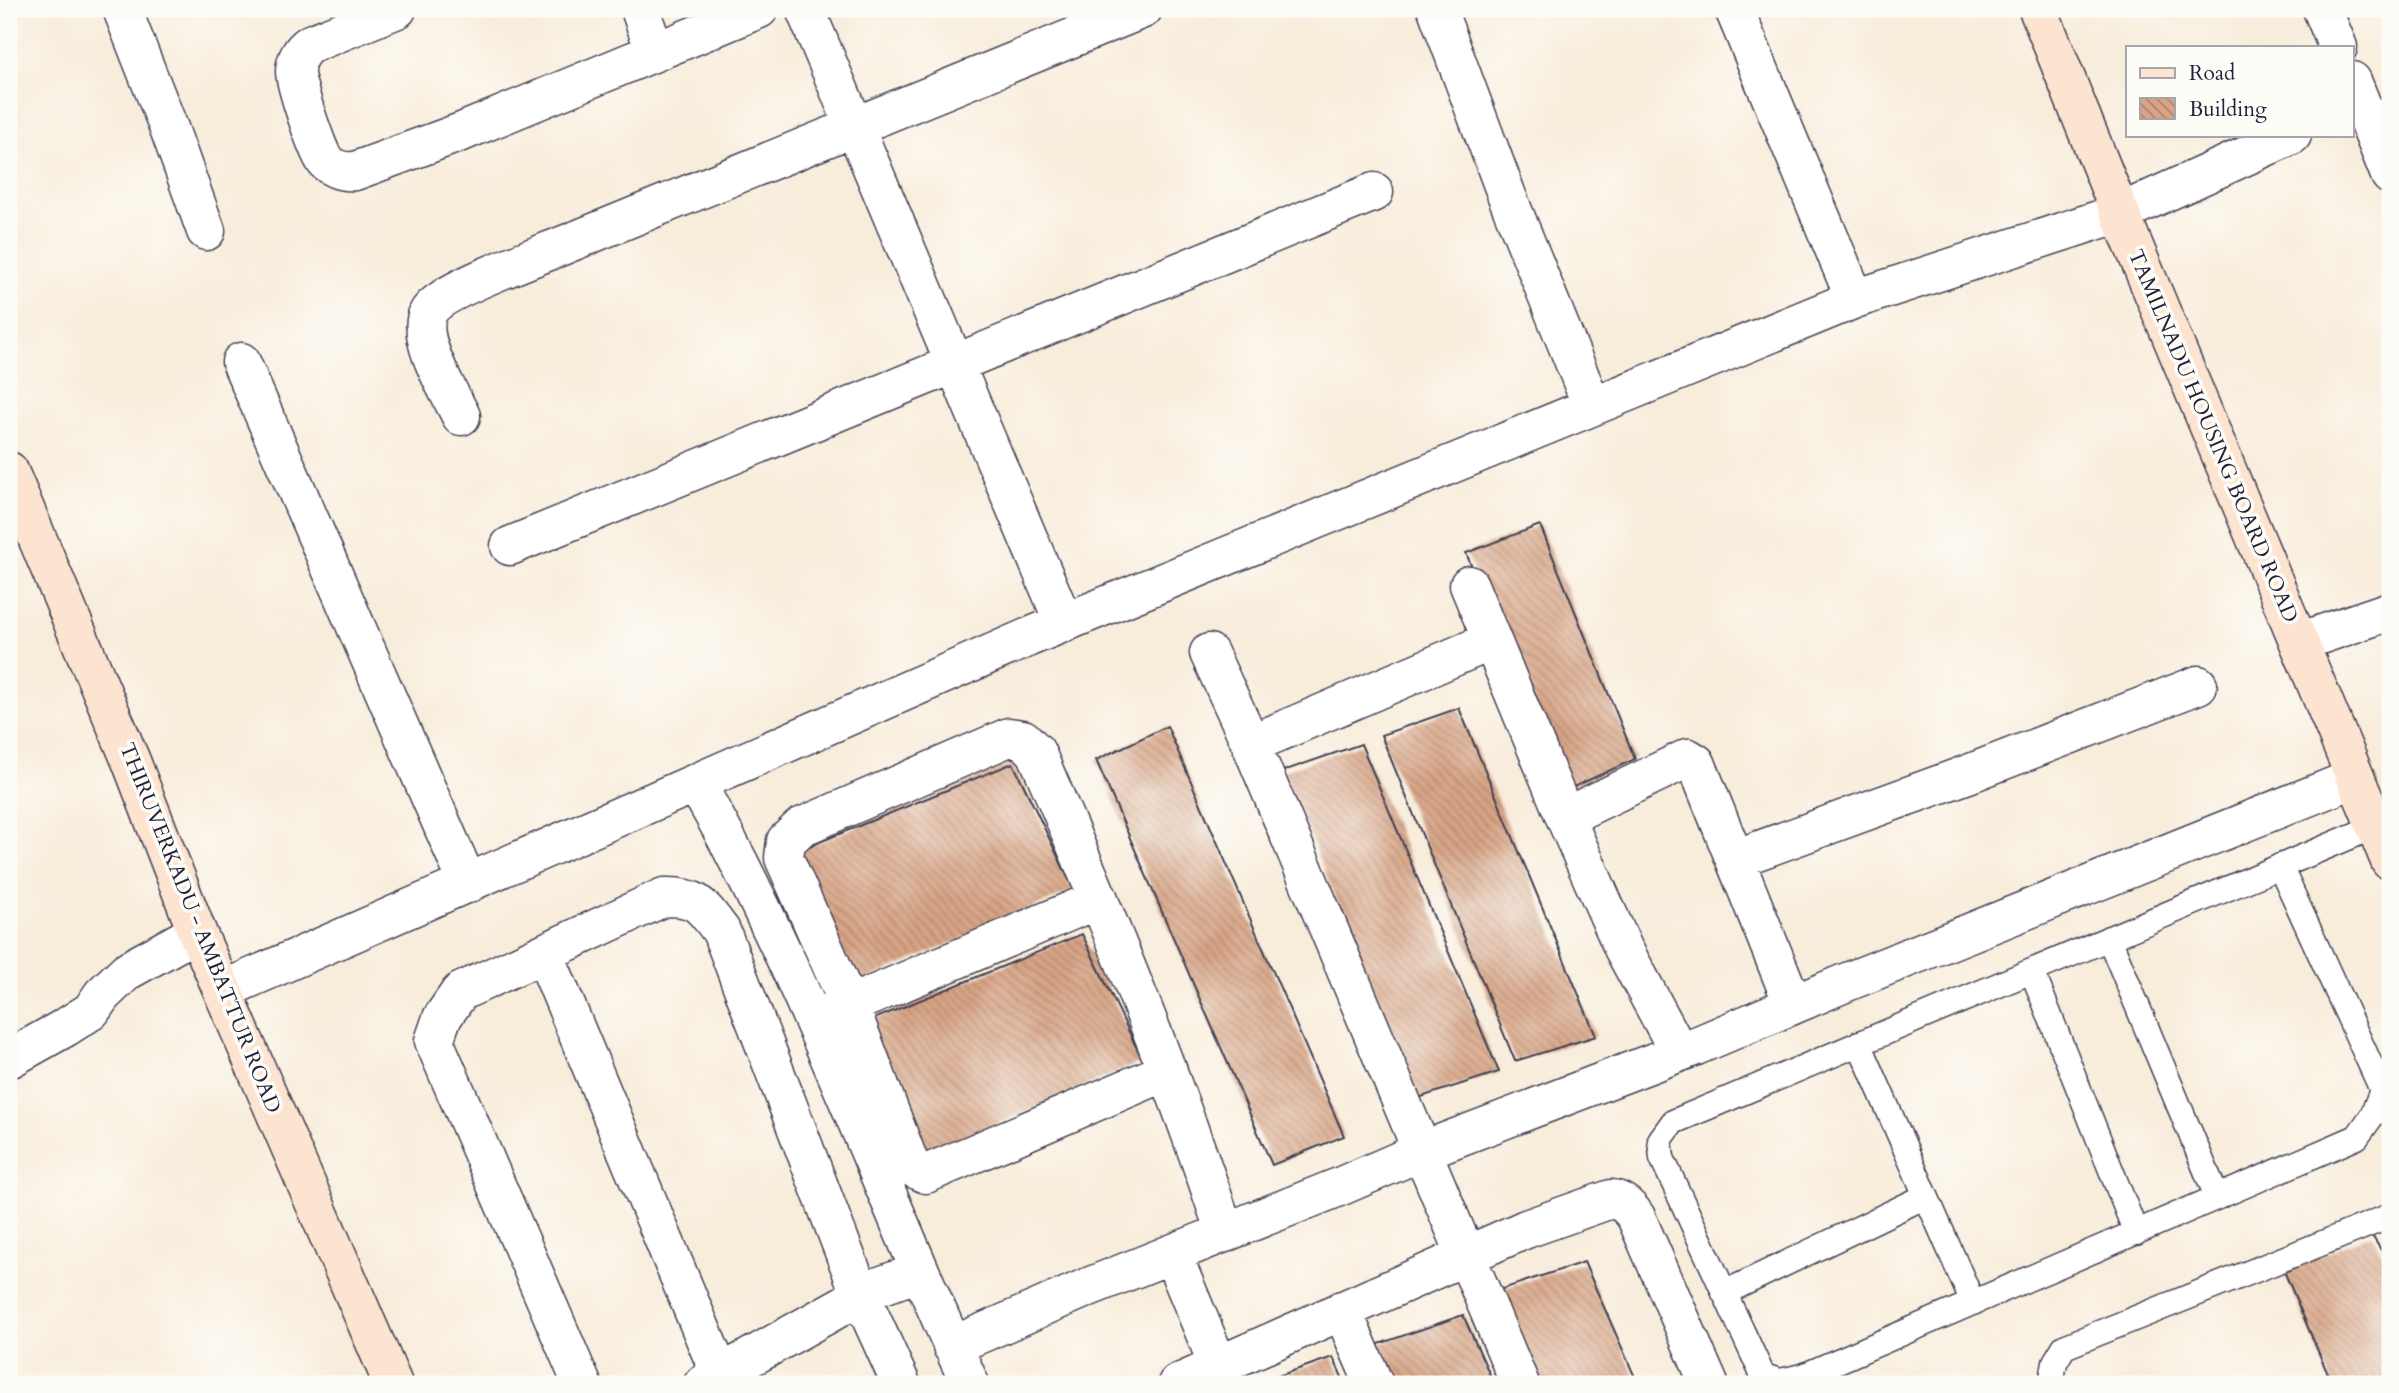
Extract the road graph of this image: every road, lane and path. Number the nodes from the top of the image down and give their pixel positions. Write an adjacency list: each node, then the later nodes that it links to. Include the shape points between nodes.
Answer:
1 (122, 9): 19 (street)
2 (397, 9): 12 (street, via 310,44 298,59 294,75 322,159 334,169 345,172 367,167)
3 (640, 9): 12 (street)
4 (759, 9): 12 (street)
5 (805, 9): 14 (street)
6 (1143, 9): 14 (street)
7 (1437, 9): 23 (street)
8 (1734, 9): 20 (street)
9 (2038, 9): 18 (main road, TAMILNADU HOUSING BOARD ROAD)
10 (2322, 9): 11 (street)
11 (2338, 46)
12 (655, 52)
13 (2364, 96): 16 (street)
14 (853, 127): 22 (street); 24 (street, via 437,302 425,324 428,347)
15 (2290, 136): 18 (street)
16 (2390, 175)
17 (1374, 192): 22 (street)
18 (2120, 213): 20 (street); 32 (main road, TAMILNADU HOUSING BOARD ROAD)
19 (206, 231)
20 (1855, 299): 23 (street)
21 (241, 362): 43 (street)
22 (954, 366): 27 (street); 30 (street)
23 (1592, 406): 30 (street)
24 (461, 416)
25 (9, 471): 26 (main road, THIRUVERKADU - AMBATTUR ROAD)
26 (20, 529): 45 (main road, THIRUVERKADU - AMBATTUR ROAD, via 131,761)
27 (510, 546)
28 (1469, 585): 31 (street)
29 (2390, 611): 32 (street)
30 (1064, 623): 37 (street)
31 (1492, 641): 35 (street); 38 (street)
32 (2299, 642): 36 (main road, TAMILNADU HOUSING BOARD ROAD)
33 (1209, 653): 35 (street)
34 (2198, 685): 40 (street)
35 (1251, 744): 58 (street)
36 (2355, 778): 39 (main road, TAMILNADU HOUSING BOARD ROAD); 50 (street)
37 (696, 784): 43 (street); 52 (street, via 727,836)
38 (1565, 817): 40 (street, via 1688,758 1696,763); 54 (street, via 1623,948)
39 (2376, 826): 41 (main road, TAMILNADU HOUSING BOARD ROAD); 42 (lane)
40 (1735, 859): 50 (street)
41 (2390, 861)
42 (2280, 866): 46 (lane); 57 (lane)
43 (468, 884): 49 (street)
44 (1099, 898): 51 (street); 51 (street, via 1036,752 1024,739 1009,737 801,827 786,841 784,858); 56 (street)
45 (197, 932): 49 (main road, THIRUVERKADU - AMBATTUR ROAD); 55 (street, via 127,971 91,1010)
46 (2109, 938): 48 (lane); 60 (lane)
47 (544, 953): 68 (street, via 664,897 685,896 703,907 721,931); 73 (street); 75 (street, via 460,992 442,1018 434,1041)
48 (2032, 971): 53 (lane); 63 (lane)
49 (223, 990): 74 (main road, THIRUVERKADU - AMBATTUR ROAD)
50 (1793, 1004): 54 (street)
51 (849, 1005): 52 (street); 56 (street, via 911,1167 926,1174)
52 (814, 1019): 66 (street)
53 (1858, 1043): 59 (lane); 67 (lane, via 1672,1122 1660,1140 1662,1158)
54 (1679, 1052): 58 (street)
55 (9, 1059)
56 (1168, 1071): 62 (street)
57 (2386, 1089): 60 (lane, via 2357,1137)
58 (1422, 1151): 62 (street); 65 (street)
59 (1926, 1196): 67 (lane); 69 (lane)
60 (2217, 1197): 63 (lane)
61 (2390, 1216): 82 (lane, via 2064,1348 2055,1362)
62 (1225, 1233): 64 (street)
63 (2136, 1233): 69 (lane)
64 (1172, 1254): 71 (street); 72 (street)
65 (1466, 1255): 70 (street); 80 (street); 81 (street, via 1526,1228 1619,1200 1636,1217)
66 (919, 1272): 68 (street); 71 (street)
67 (1724, 1293): 69 (lane, via 1763,1376 1780,1381 1803,1376)
68 (860, 1296): 73 (street); 76 (street)
69 (1973, 1303)
70 (1342, 1310): 72 (street); 79 (street)
71 (953, 1346): 77 (street)
72 (1222, 1375): 78 (street)
73 (716, 1381)
74 (393, 1384)
75 (582, 1384)
76 (901, 1384)
77 (970, 1384)
78 (1178, 1384)
79 (1374, 1384)
80 (1520, 1384)
81 (1709, 1384)
82 (2051, 1384)

